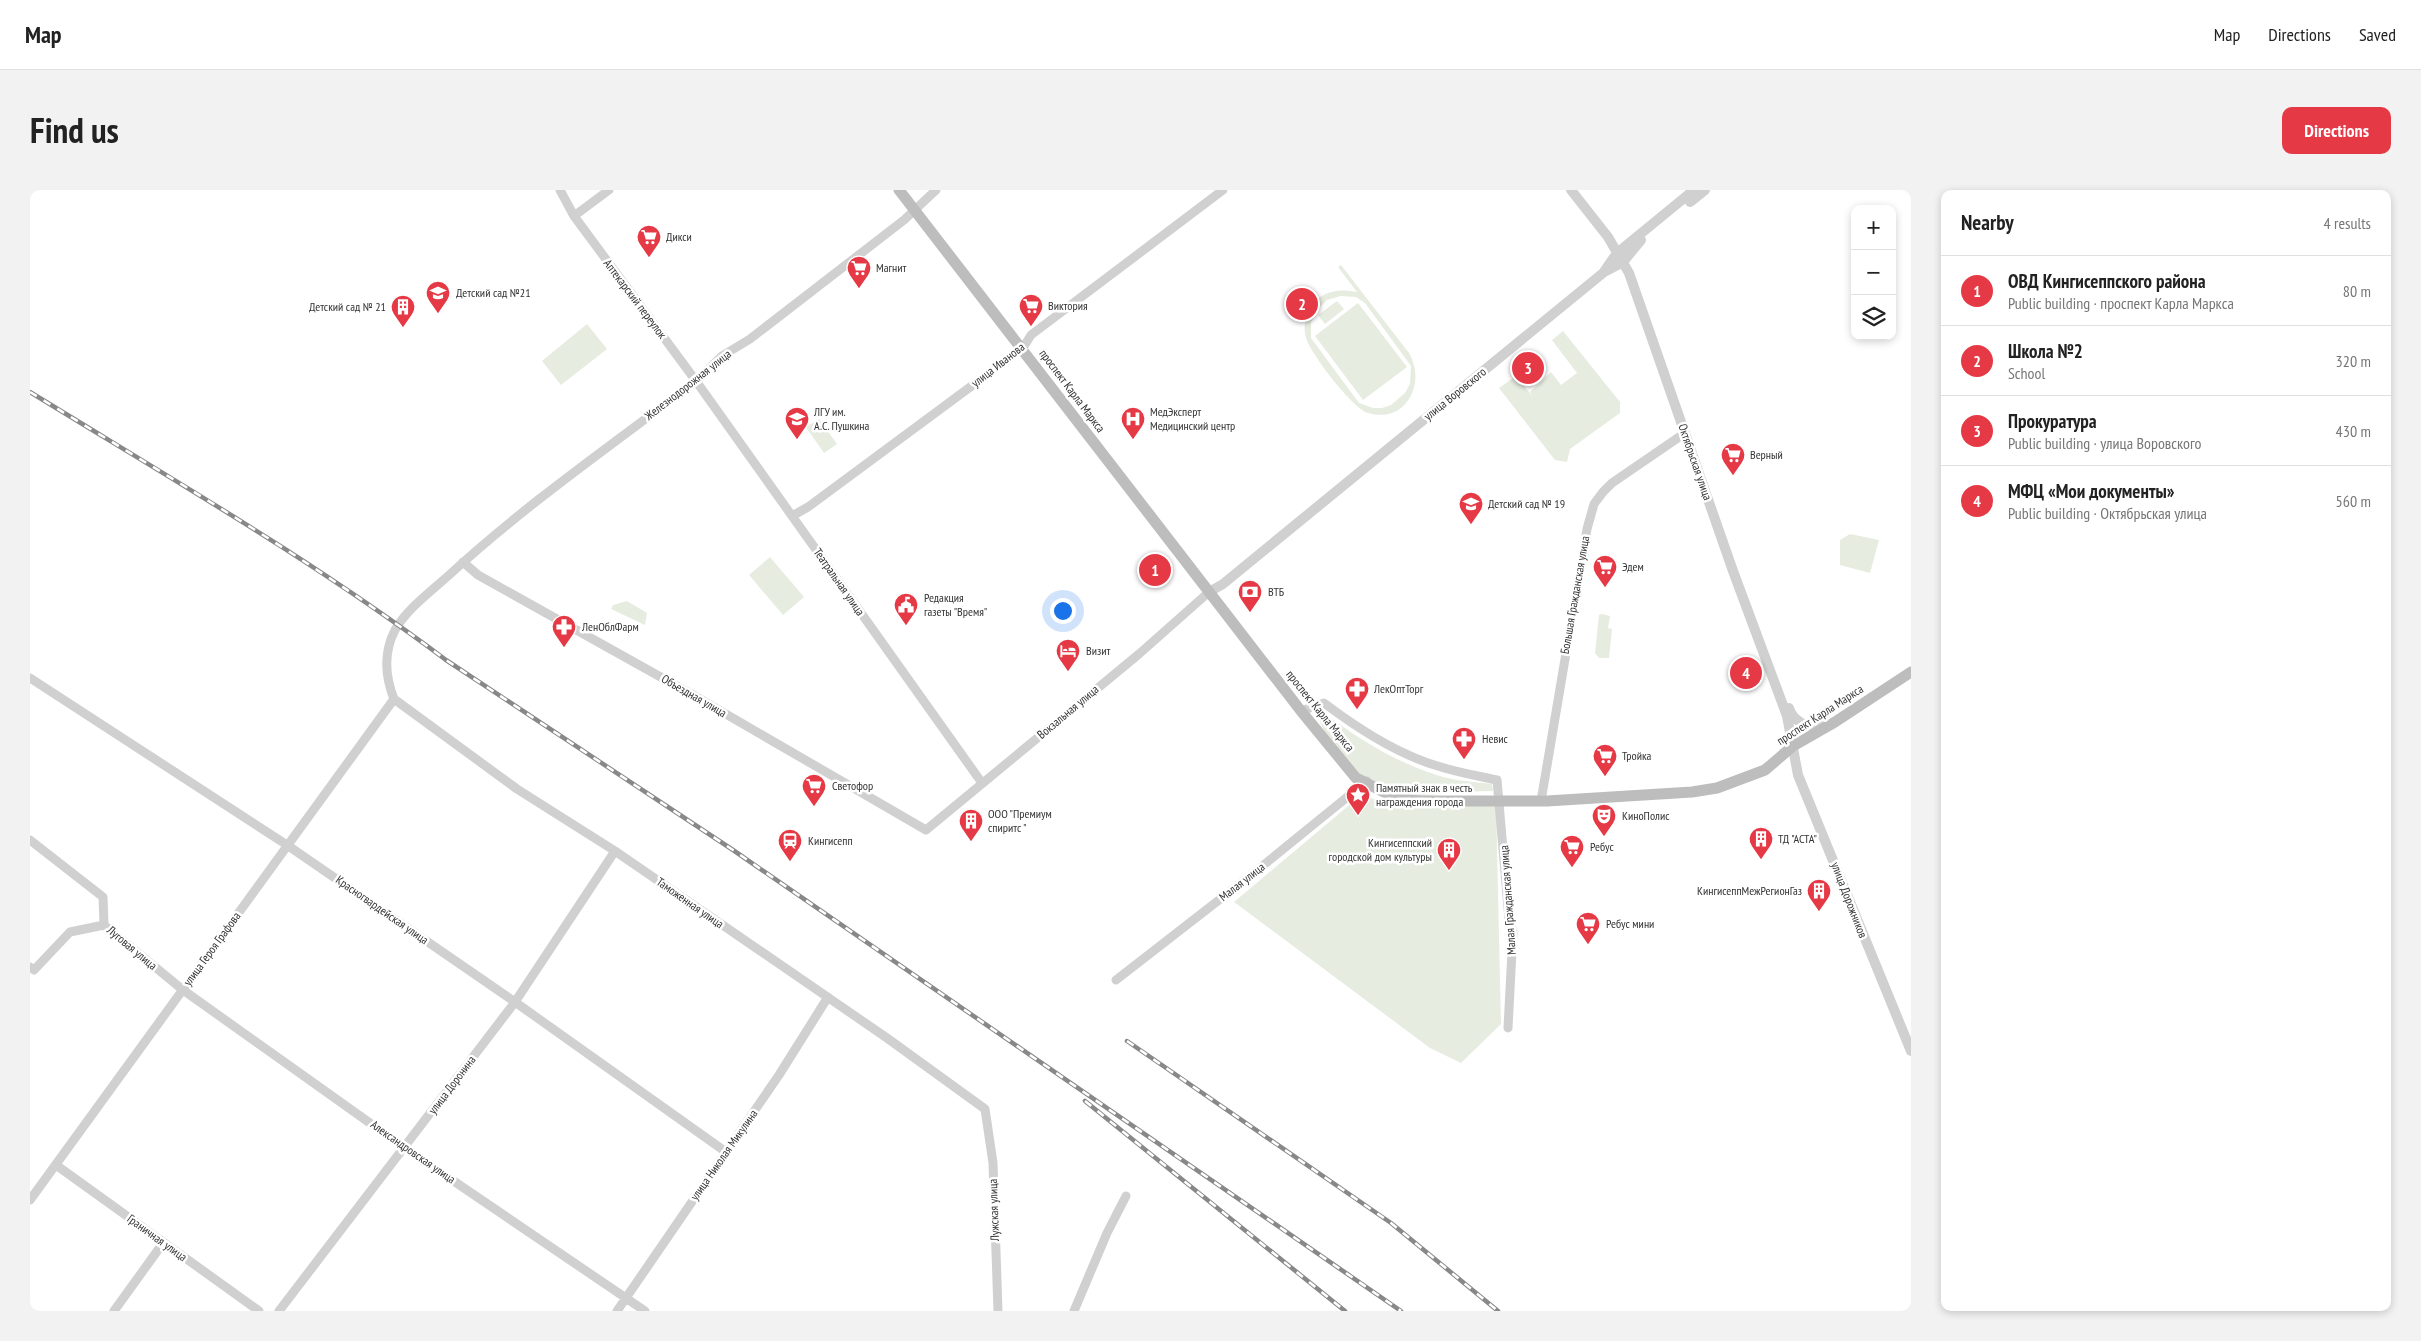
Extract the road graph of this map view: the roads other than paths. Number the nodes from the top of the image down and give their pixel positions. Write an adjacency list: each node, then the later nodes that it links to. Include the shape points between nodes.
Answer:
1 (560, 190): 12 (street, Аптекарский переулок)
2 (609, 190): 12 (street)
3 (899, 190): 11 (main road, проспект Карла Маркса)
4 (905, 190): 11 (main road)
5 (936, 190): 11 (street, Железнодорожная улица)
6 (1223, 190): 14 (street, улица Иванова, via 1031,335)
7 (1571, 190): 13 (street, Октябрьская улица)
8 (1578, 190): 13 (street)
9 (1694, 190): 13 (street, улица Воровского)
10 (1705, 190): 13 (street)
11 (916, 208): 14 (main road, проспект Карла Маркса); 15 (street, Железнодорожная улица, via 750,339 722,356)
12 (574, 216): 15 (street, Аптекарский переулок)
13 (1622, 255): 16 (street, Октябрьская улица); 19 (street, улица Воровского); 24 (street, via 1790,713 1808,726)
14 (1025, 347): 17 (street, улица Иванова); 19 (main road, проспект Карла Маркса)
15 (696, 381): 17 (street, Театральная улица); 18 (street, Железнодорожная улица)
16 (1685, 433): 25 (street, Октябрьская улица, via 1787,716); 29 (street, Большая Гражданская улица, via 1612,483 1594,504)
17 (792, 516): 26 (street, Театральная улица)
18 (463, 562): 22 (street, Железнодорожная улица, via 412,609 394,633 386,658 387,681); 30 (street, Объездная улица, via 478,575)
19 (1211, 591): 23 (main road, проспект Карла Маркса); 26 (street, Вокзальная улица)
20 (1911, 670): 24 (main road); 25 (main road, проспект Карла Маркса, via 1835,722)
21 (30, 678): 32 (street, Красногвардейская улица)
22 (394, 699): 32 (street, улица Героя Графова); 33 (street, Таможенная улица, via 517,789)
23 (1303, 710): 27 (main road, проспект Карла Маркса, via 1356,778); 28 (street, Малая Гражданская улица, via 1324,703 1347,720 1415,756 1440,767 1497,780)
24 (1822, 726): 25 (main road)
25 (1793, 744): 29 (main road, проспект Карла Маркса, via 1765,770 1717,788); 40 (street, улица Дорожников, via 1801,784)
26 (982, 783): 30 (street, Вокзальная улица)
27 (1366, 783): 28 (main road, проспект Карла Маркса, via 1396,798 1420,801); 36 (street, Малая улица)
28 (1499, 799): 29 (main road, проспект Карла Маркса); 41 (street, Малая Гражданская улица, via 1513,932)
29 (1541, 799)
30 (926, 830)
31 (30, 840): 34 (street, Луговая улица, via 103,897)
32 (287, 845): 37 (street, улица Героя Графова); 39 (street, Красногвардейская улица)
33 (615, 851): 38 (street, Таможенная улица); 39 (street, улица Доронина)
34 (104, 925): 35 (street, via 70,932 34,970); 37 (street, Луговая улица)
35 (30, 967)
36 (1116, 980)
37 (183, 990): 44 (street, Александровская улица); 46 (street, улица Героя Графова)
38 (828, 997): 43 (street, Таможенная улица); 45 (street, улица Николая Микулина)
39 (515, 1002): 44 (street, улица Доронина); 45 (street, Красногвардейская улица)
40 (1907, 1027): 42 (street, улица Дорожников)
41 (1508, 1028)
42 (1911, 1051)
43 (986, 1109): 56 (street, Лужская улица, via 992,1163)
44 (405, 1148): 50 (street, Александровская улица); 53 (street, улица Доронина)
45 (726, 1152): 50 (street, улица Николая Микулина)
46 (56, 1164): 48 (street, улица Героя Графова); 49 (street, Граничная улица)
47 (1126, 1196): 57 (street)
48 (30, 1200)
49 (163, 1242): 51 (street); 52 (street, Граничная улица)
50 (625, 1299): 54 (street, улица Николая Микулина); 55 (street, Александровская улица)
51 (114, 1311)
52 (259, 1311)
53 (279, 1311)
54 (618, 1311)
55 (645, 1311)
56 (998, 1311)
57 (1074, 1311)

